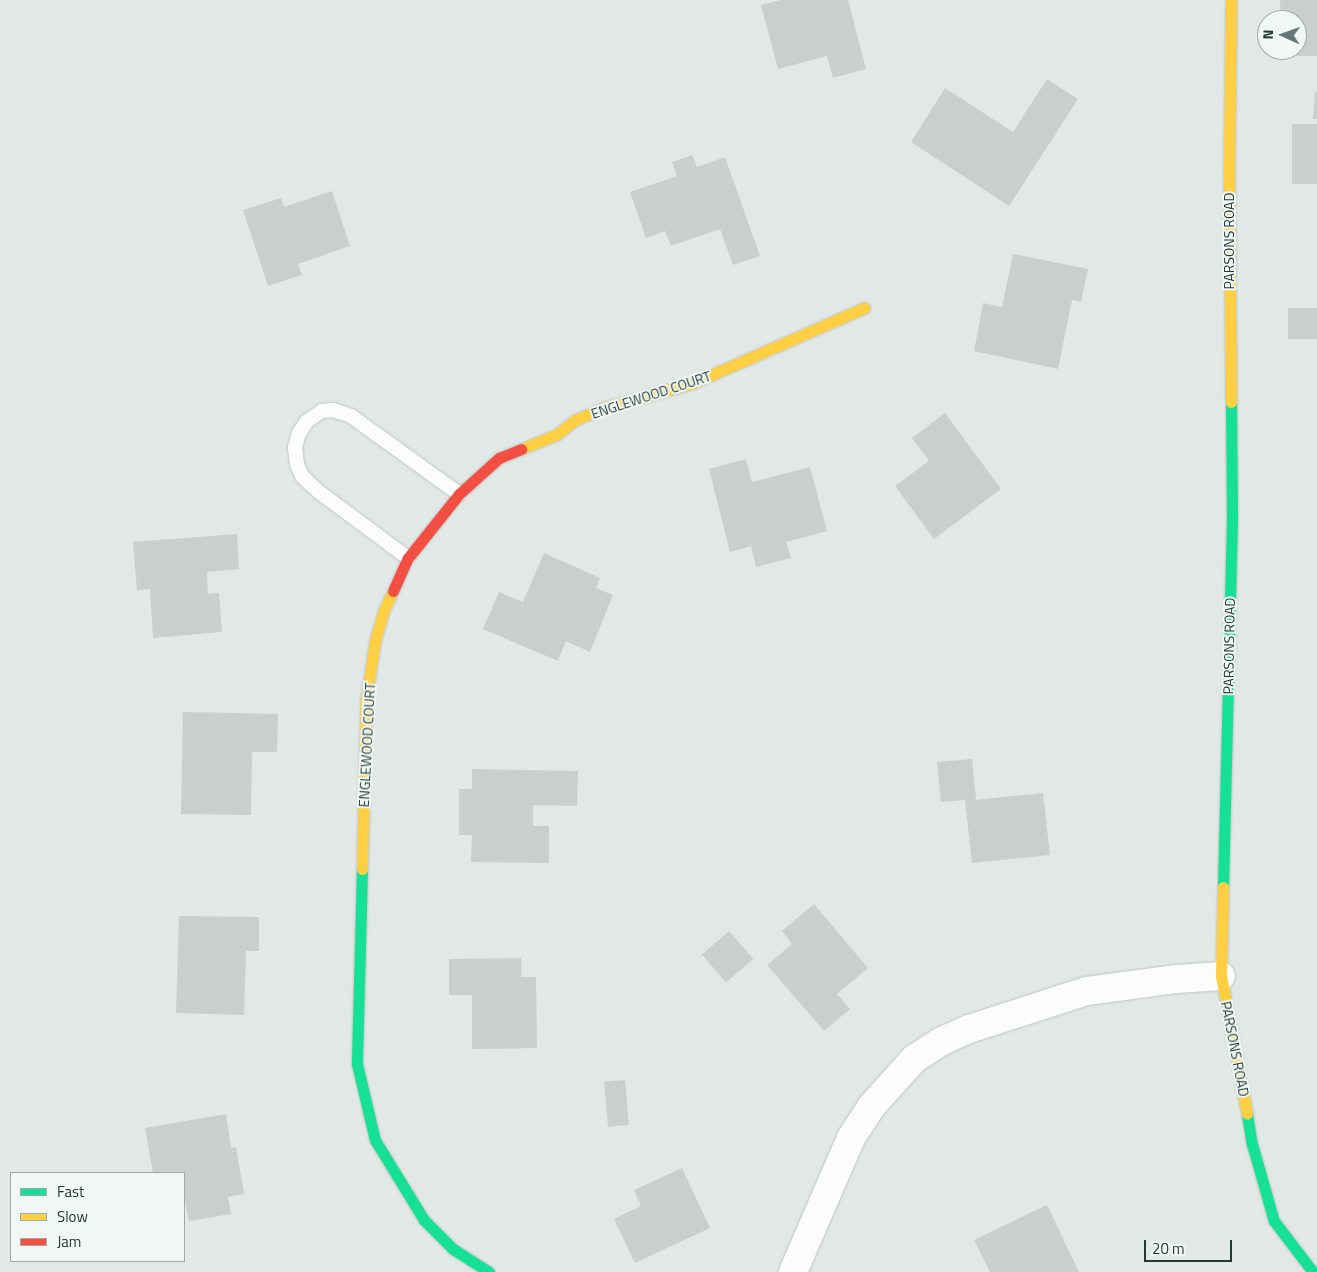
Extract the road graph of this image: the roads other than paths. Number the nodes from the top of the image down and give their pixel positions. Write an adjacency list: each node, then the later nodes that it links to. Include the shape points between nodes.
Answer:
1 (1231, 0): 5 (street, PARSONS ROAD, via 1232,515)
2 (864, 308): 3 (street, ENGLEWOOD COURT, via 693,383 603,408 575,420 556,435 499,458)
3 (458, 494): 4 (street, ENGLEWOOD COURT); 4 (lane, via 351,416 333,410 322,411 307,421 295,448 302,476)
4 (408, 558): 6 (street, ENGLEWOOD COURT, via 384,610 375,641 366,701 357,1064 375,1140 424,1220 453,1249)
5 (1221, 976): 7 (street, via 1177,978 1087,991 969,1029 914,1059 871,1107 851,1138); 8 (street, PARSONS ROAD, via 1252,1144 1274,1221)
6 (490, 1272)
7 (793, 1272)
8 (1313, 1272)

